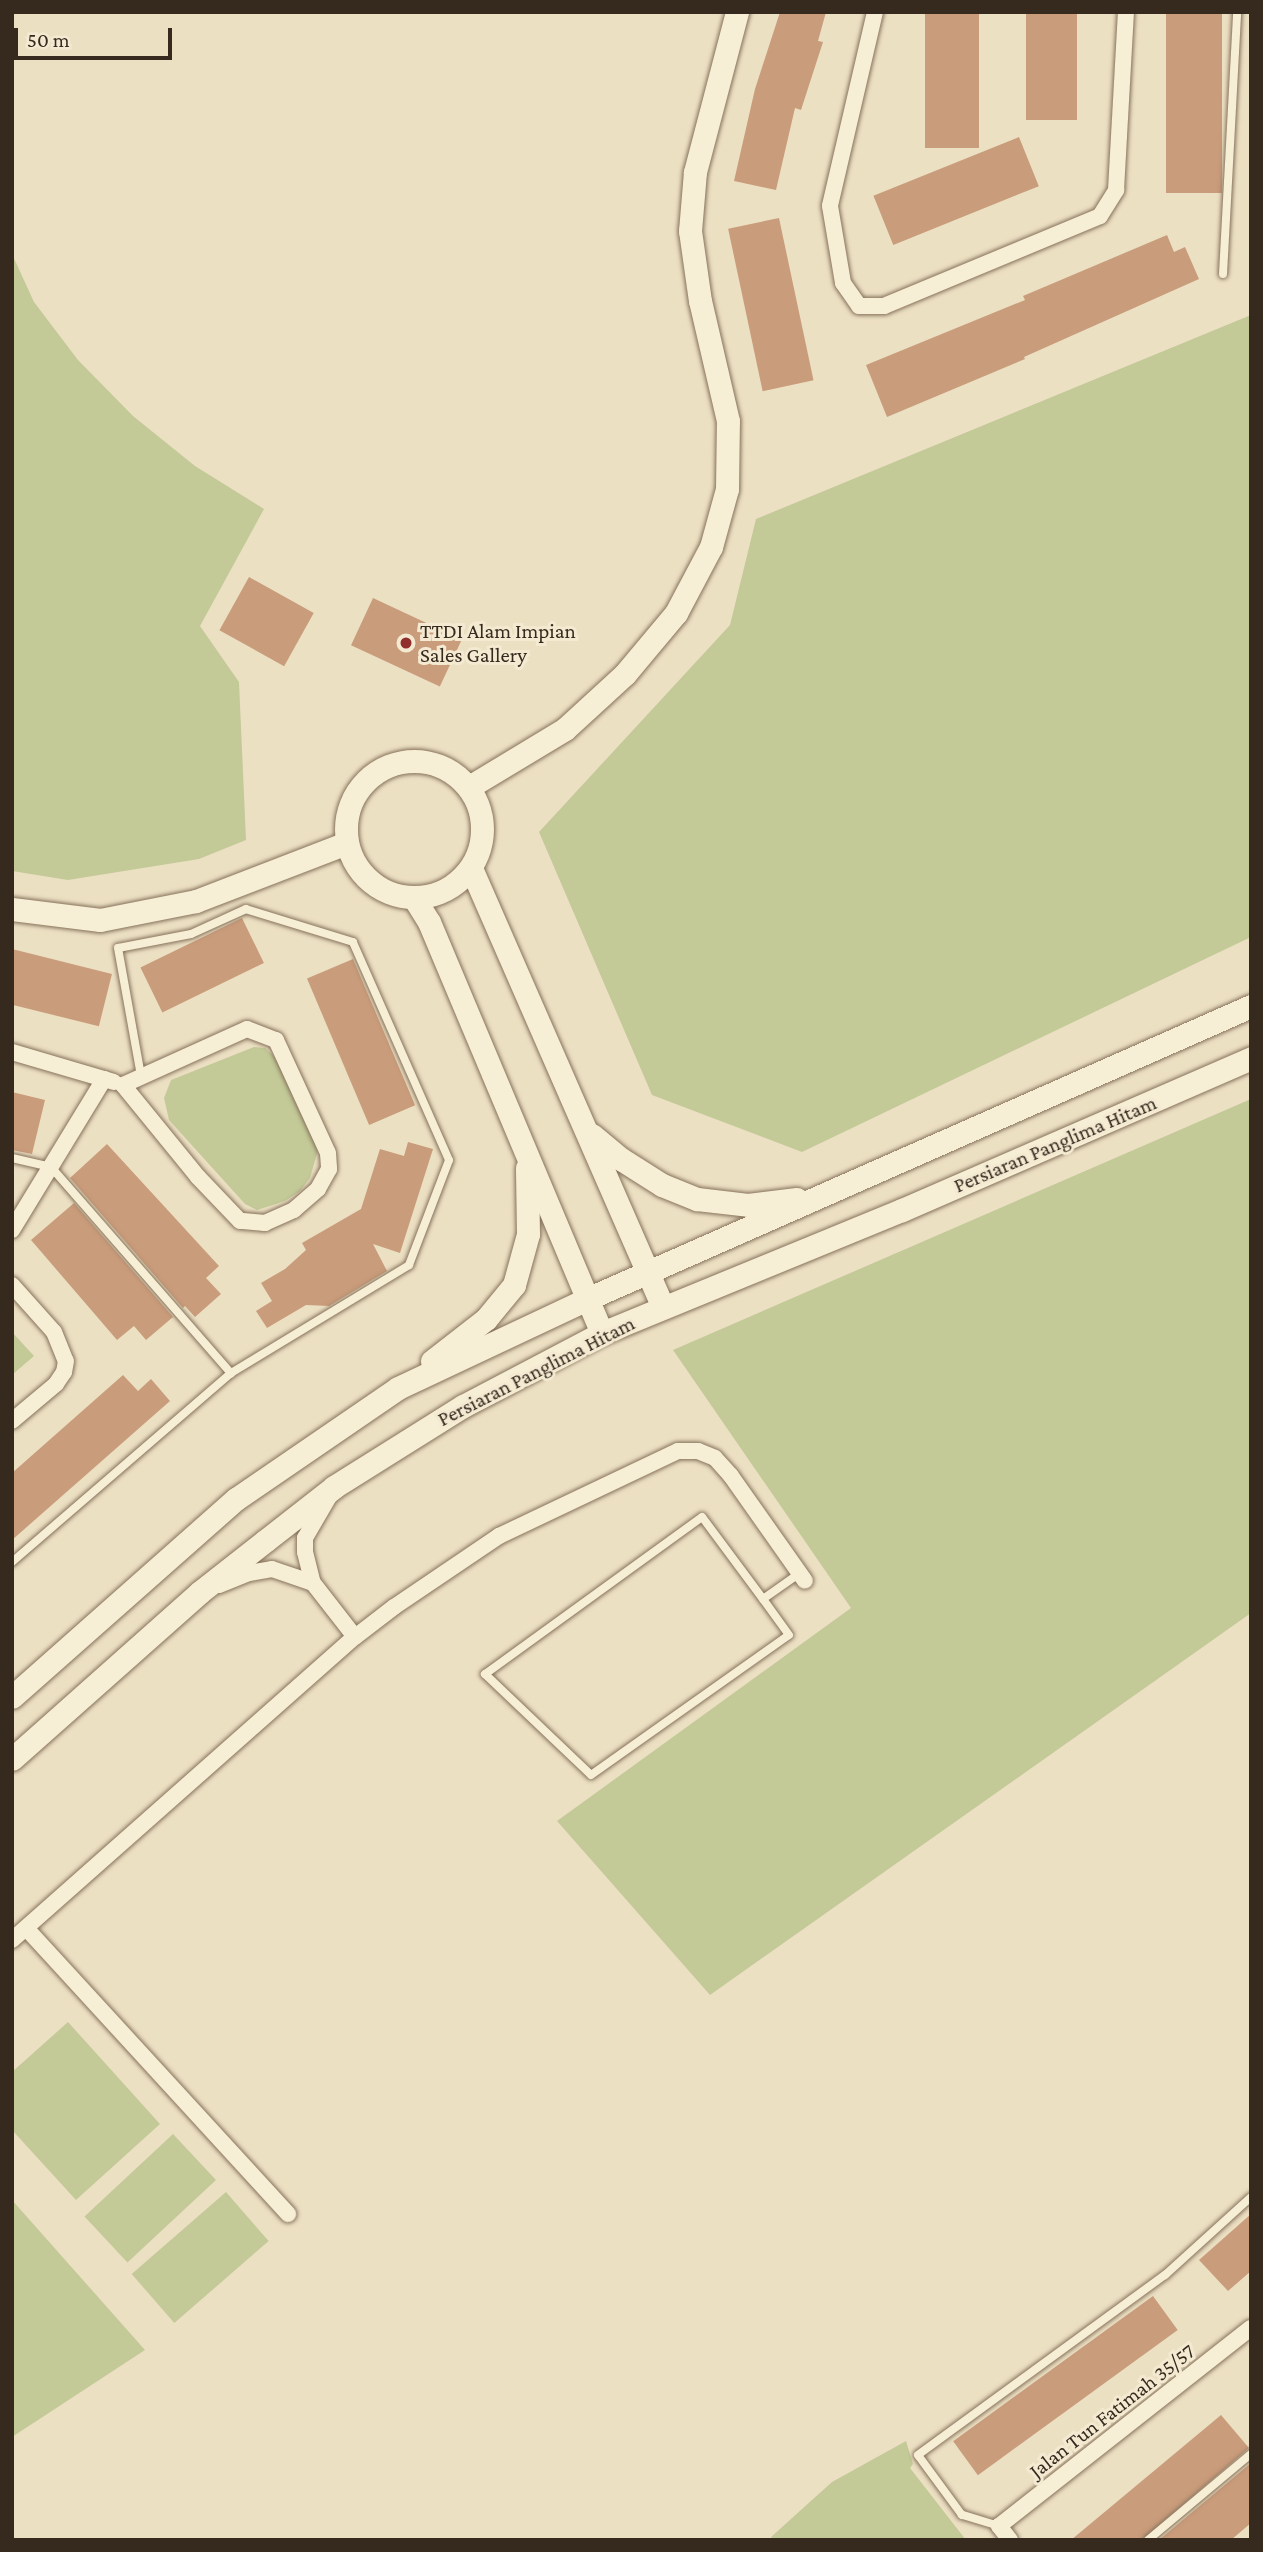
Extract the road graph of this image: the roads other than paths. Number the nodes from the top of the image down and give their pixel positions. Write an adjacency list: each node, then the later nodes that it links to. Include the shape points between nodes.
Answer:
1 (737, 12): 6 (main road, via 695,172 690,230 699,301 728,421 727,489 712,547 676,613 625,674 565,729)
2 (875, 12): 3 (street, via 830,206 843,283 859,306 884,306 1100,216 1116,190)
3 (1126, 12)
4 (1237, 12): 5 (lane)
5 (1223, 274)
6 (468, 787): 7 (main road, via 452,772 432,763 388,766 368,778 353,797 345,819); 8 (main road, via 479,805 483,827 481,848)
7 (346, 843): 9 (main road, via 355,865 370,883 390,894); 10 (main road, via 196,901 114,918 38,915)
8 (471, 868): 9 (main road, via 446,890); 17 (main road)
9 (414, 898): 18 (main road, via 429,922)
10 (12, 909)
11 (1251, 1006): 21 (main road, Persiaran Panglima Hitam)
12 (12, 1052): 15 (street)
13 (1251, 1058): 26 (main road, Persiaran Panglima Hitam, via 902,1210)
14 (141, 1076): 16 (street); 16 (street, via 247,1029 276,1040 328,1153 329,1169 318,1189 294,1210 265,1223 240,1221); 28 (lane, via 118,948 191,934 246,909 353,942 449,1160 409,1265)
15 (104, 1079): 16 (street); 20 (street)
16 (123, 1085)
17 (586, 1130): 21 (main road, via 662,1185 697,1199 748,1205); 23 (main road)
18 (526, 1154): 25 (main road); 29 (main road, via 528,1234 514,1285 486,1319)
19 (12, 1158): 20 (lane)
20 (51, 1167): 22 (street); 28 (lane)
21 (822, 1196): 23 (main road, Persiaran Panglima Hitam)
22 (12, 1230)
23 (648, 1273): 25 (main road, Persiaran Panglima Hitam); 26 (main road)
24 (12, 1285): 30 (street, via 54,1332 66,1361 56,1384)
25 (587, 1299): 27 (main road); 29 (main road, Persiaran Panglima Hitam)
26 (663, 1307): 27 (main road, Persiaran Panglima Hitam)
27 (602, 1333): 31 (main road, Persiaran Panglima Hitam, via 463,1406)
28 (231, 1373): 32 (lane)
29 (398, 1388): 38 (main road, Persiaran Panglima Hitam, via 236,1499)
30 (12, 1421)
31 (334, 1487): 34 (street, via 305,1538); 35 (main road, Persiaran Panglima Hitam)
32 (12, 1562)
33 (803, 1577): 36 (lane); 37 (street, via 715,1458 698,1451 678,1451 499,1536)
34 (313, 1583): 35 (street, via 272,1569); 37 (street)
35 (201, 1592): 39 (main road, Persiaran Panglima Hitam)
36 (762, 1599): 36 (lane, via 789,1635 592,1775 485,1674 702,1517)
37 (355, 1637): 40 (street)
38 (12, 1697)
39 (12, 1759)
40 (26, 1928): 41 (street); 43 (street)
41 (12, 1940)
42 (1251, 2197): 46 (lane, via 1165,2275 918,2455 962,2515)
43 (288, 2214)
44 (1251, 2328): 46 (street, Jalan Tun Fatimah 35/57)
45 (1251, 2454): 48 (lane)
46 (999, 2526): 47 (street)
47 (1010, 2540)
48 (1149, 2540)

